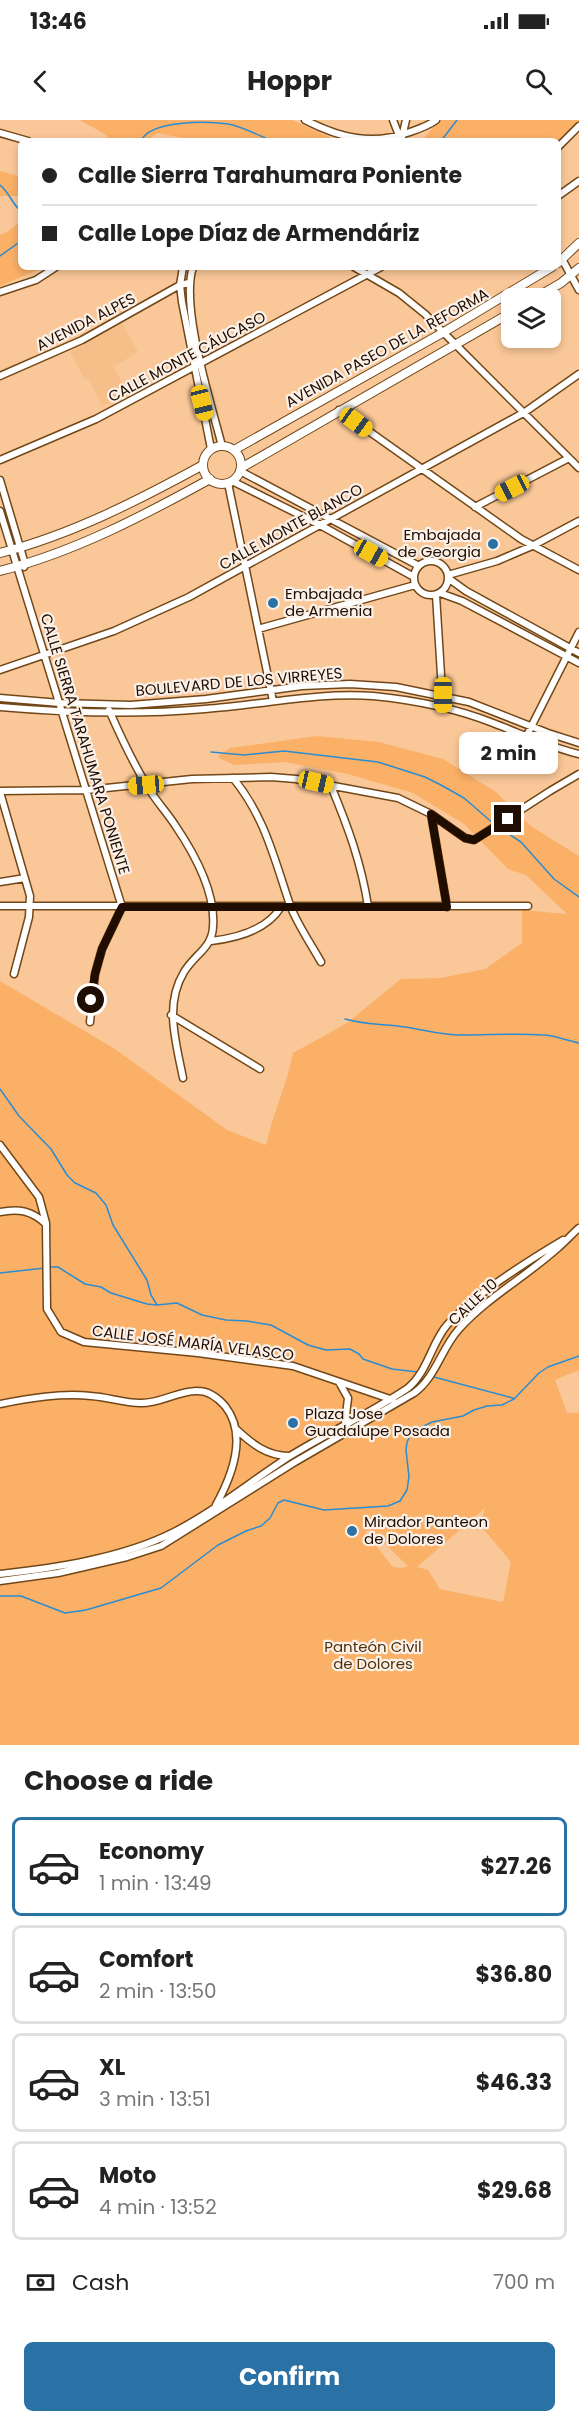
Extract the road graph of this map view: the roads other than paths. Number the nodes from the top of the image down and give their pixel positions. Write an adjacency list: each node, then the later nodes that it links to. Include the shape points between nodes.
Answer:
1 (305, 120): 8 (street)
2 (393, 120): 9 (street)
3 (406, 120): 9 (street)
4 (436, 120): 9 (street)
5 (579, 126): 10 (street)
6 (0, 133): 7 (street)
7 (18, 138)
8 (350, 138)
9 (400, 138)
10 (561, 144)
11 (579, 181): 12 (street)
12 (561, 194)
13 (579, 243): 14 (main road)
14 (561, 260)
15 (561, 262): 24 (street)
16 (579, 268): 24 (main road)
17 (51, 270): 29 (street, via 36,280)
18 (182, 270): 26 (street)
19 (192, 270): 25 (street)
20 (360, 270): 23 (street)
21 (374, 270): 23 (street, CALLE MONTE CÁUCASO)
22 (547, 270): 31 (main road, AVENIDA PASEO DE LA REFORMA)
23 (366, 273): 31 (street, via 411,302); 33 (street, CALLE MONTE CÁUCASO)
24 (571, 275): 27 (main road); 28 (street)
25 (189, 283): 26 (street, AVENIDA ALPES); 33 (street)
26 (180, 285): 34 (street); 36 (street, AVENIDA ALPES, via 82,340)
27 (551, 288)
28 (579, 290)
29 (0, 292)
30 (501, 318): 32 (main road, AVENIDA PASEO DE LA REFORMA)
31 (444, 332): 32 (street); 41 (main road, AVENIDA PASEO DE LA REFORMA)
32 (456, 344): 37 (main road, AVENIDA PASEO DE LA REFORMA); 38 (street)
33 (201, 364): 34 (street, CALLE MONTE CÁUCASO); 39 (street)
34 (193, 368): 40 (street); 43 (street, CALLE MONTE CÁUCASO, via 96,419)
35 (579, 374): 38 (street, CALLE MONTE BLANCO)
36 (0, 376)
37 (339, 410): 46 (street); 47 (main road, AVENIDA PASEO DE LA REFORMA)
38 (525, 412): 42 (street); 46 (street, CALLE MONTE BLANCO)
39 (222, 446): 40 (main road); 41 (main road)
40 (211, 449): 44 (main road)
41 (234, 450): 47 (main road)
42 (569, 458): 45 (street); 51 (street)
43 (0, 460)
44 (203, 465): 48 (main road); 57 (main road, via 120,508)
45 (579, 468)
46 (422, 469): 51 (street); 53 (street, CALLE MONTE BLANCO)
47 (241, 470): 50 (main road); 53 (street)
48 (210, 479): 50 (main road); 59 (main road, via 116,528)
49 (0, 480): 57 (street, CALLE SIERRA TARAHUMARA PONIENTE)
50 (230, 482): 55 (street); 61 (street)
51 (475, 507): 56 (street)
52 (0, 511): 57 (street, CALLE SIERRA TARAHUMARA PONIENTE)
53 (331, 519): 55 (street, CALLE MONTE BLANCO); 60 (street)
54 (579, 521): 56 (street)
55 (320, 525): 61 (street, CALLE MONTE BLANCO); 64 (street)
56 (532, 546): 62 (street); 65 (street)
57 (17, 549): 58 (main road); 59 (street, CALLE SIERRA TARAHUMARA PONIENTE)
58 (0, 553)
59 (21, 565): 63 (main road); 72 (street, CALLE SIERRA TARAHUMARA PONIENTE)
60 (419, 566): 64 (street); 65 (street, via 434,561 443,566)
61 (244, 567): 68 (street); 72 (street, CALLE MONTE BLANCO, via 148,617)
62 (579, 570)
63 (0, 571)
64 (414, 577): 66 (street)
65 (448, 577): 67 (street, via 447,585); 70 (street, via 466,591)
66 (415, 585): 67 (street, via 422,592); 68 (street)
67 (438, 594): 73 (street, via 462,601); 77 (street)
68 (258, 628): 76 (street)
69 (579, 632): 70 (street)
70 (570, 648): 71 (street); 73 (street)
71 (579, 652)
72 (45, 655): 75 (street, CALLE MONTE BLANCO); 80 (street, CALLE SIERRA TARAHUMARA PONIENTE)
73 (566, 656): 74 (street); 86 (street)
74 (579, 663)
75 (0, 670)
76 (270, 690): 77 (street, BOULEVARD DE LOS VIRREYES, via 350,684); 79 (street); 81 (street, BOULEVARD DE LOS VIRREYES, via 206,699)
77 (443, 695): 83 (street); 86 (street, BOULEVARD DE LOS VIRREYES)
78 (0, 698): 80 (street, BOULEVARD DE LOS VIRREYES)
79 (273, 701): 83 (street, BOULEVARD DE LOS VIRREYES, via 372,696); 85 (street, BOULEVARD DE LOS VIRREYES, via 208,709)
80 (60, 703): 81 (street, BOULEVARD DE LOS VIRREYES); 84 (street, CALLE SIERRA TARAHUMARA PONIENTE)
81 (106, 704): 85 (street)
82 (0, 707): 84 (street, BOULEVARD DE LOS VIRREYES)
83 (443, 707): 87 (street, BOULEVARD DE LOS VIRREYES)
84 (63, 712): 85 (street, BOULEVARD DE LOS VIRREYES); 94 (street, CALLE SIERRA TARAHUMARA PONIENTE)
85 (110, 713): 92 (street)
86 (531, 726): 87 (street); 88 (street, BOULEVARD DE LOS VIRREYES)
87 (526, 737): 89 (street, BOULEVARD DE LOS VIRREYES)
88 (579, 743)
89 (579, 754)
90 (579, 774): 96 (street, via 474,840)
91 (233, 778): 92 (street); 93 (street, via 280,778); 106 (street, via 266,830)
92 (146, 785): 94 (street); 104 (street, via 195,859)
93 (331, 786): 96 (street, via 398,798); 101 (street, via 362,868)
94 (87, 790): 95 (street); 103 (street, CALLE SIERRA TARAHUMARA PONIENTE)
95 (0, 791): 97 (street)
96 (431, 814): 107 (street)
97 (25, 878): 98 (street); 100 (street)
98 (0, 882)
99 (0, 906): 100 (street)
100 (31, 906): 103 (street); 110 (street)
101 (368, 906): 106 (street); 107 (street)
102 (528, 906): 107 (street)
103 (122, 907): 104 (street); 112 (street, via 95,974)
104 (211, 907): 105 (street); 108 (street)
105 (281, 907): 106 (street); 108 (street, via 267,923 243,934)
106 (291, 907): 109 (street)
107 (447, 907)
108 (211, 941): 111 (street, via 183,973)
109 (321, 962)
110 (14, 974)
111 (171, 1015): 113 (street); 114 (street)
112 (90, 1022)
113 (260, 1069)
114 (183, 1078)
115 (0, 1145): 117 (street, CALLE JOSÉ MARÍA VELASCO, via 39,1197)
116 (0, 1212): 117 (street, via 22,1210)
117 (46, 1224): 120 (street, CALLE JOSÉ MARÍA VELASCO, via 47,1309 61,1332 84,1342 286,1365)
118 (579, 1228): 119 (street, CALLE 10)
119 (571, 1235): 121 (street, CALLE 10, via 511,1273 456,1316 437,1341 421,1375); 122 (street, CALLE 10, via 460,1327 430,1377 420,1389)
120 (339, 1382): 121 (street, CALLE JOSÉ MARÍA VELASCO); 124 (street, via 348,1398)
121 (391, 1400): 122 (street, CALLE JOSÉ MARÍA VELASCO); 124 (street, CALLE 10)
122 (399, 1402): 126 (street, CALLE 10)
123 (0, 1404): 125 (street, via 49,1395 139,1403 201,1391 220,1400)
124 (345, 1424): 126 (street); 127 (street, CALLE 10)
125 (236, 1428): 127 (street, via 253,1445 277,1456); 129 (street, via 230,1477)
126 (342, 1434): 128 (street, CALLE 10)
127 (290, 1456): 128 (street); 129 (street, CALLE 10)
128 (295, 1462): 131 (street, CALLE 10, via 170,1542 149,1551 58,1573)
129 (215, 1507): 130 (street, CALLE 10, via 171,1534 129,1549 51,1568)
130 (0, 1574)
131 (0, 1581)

